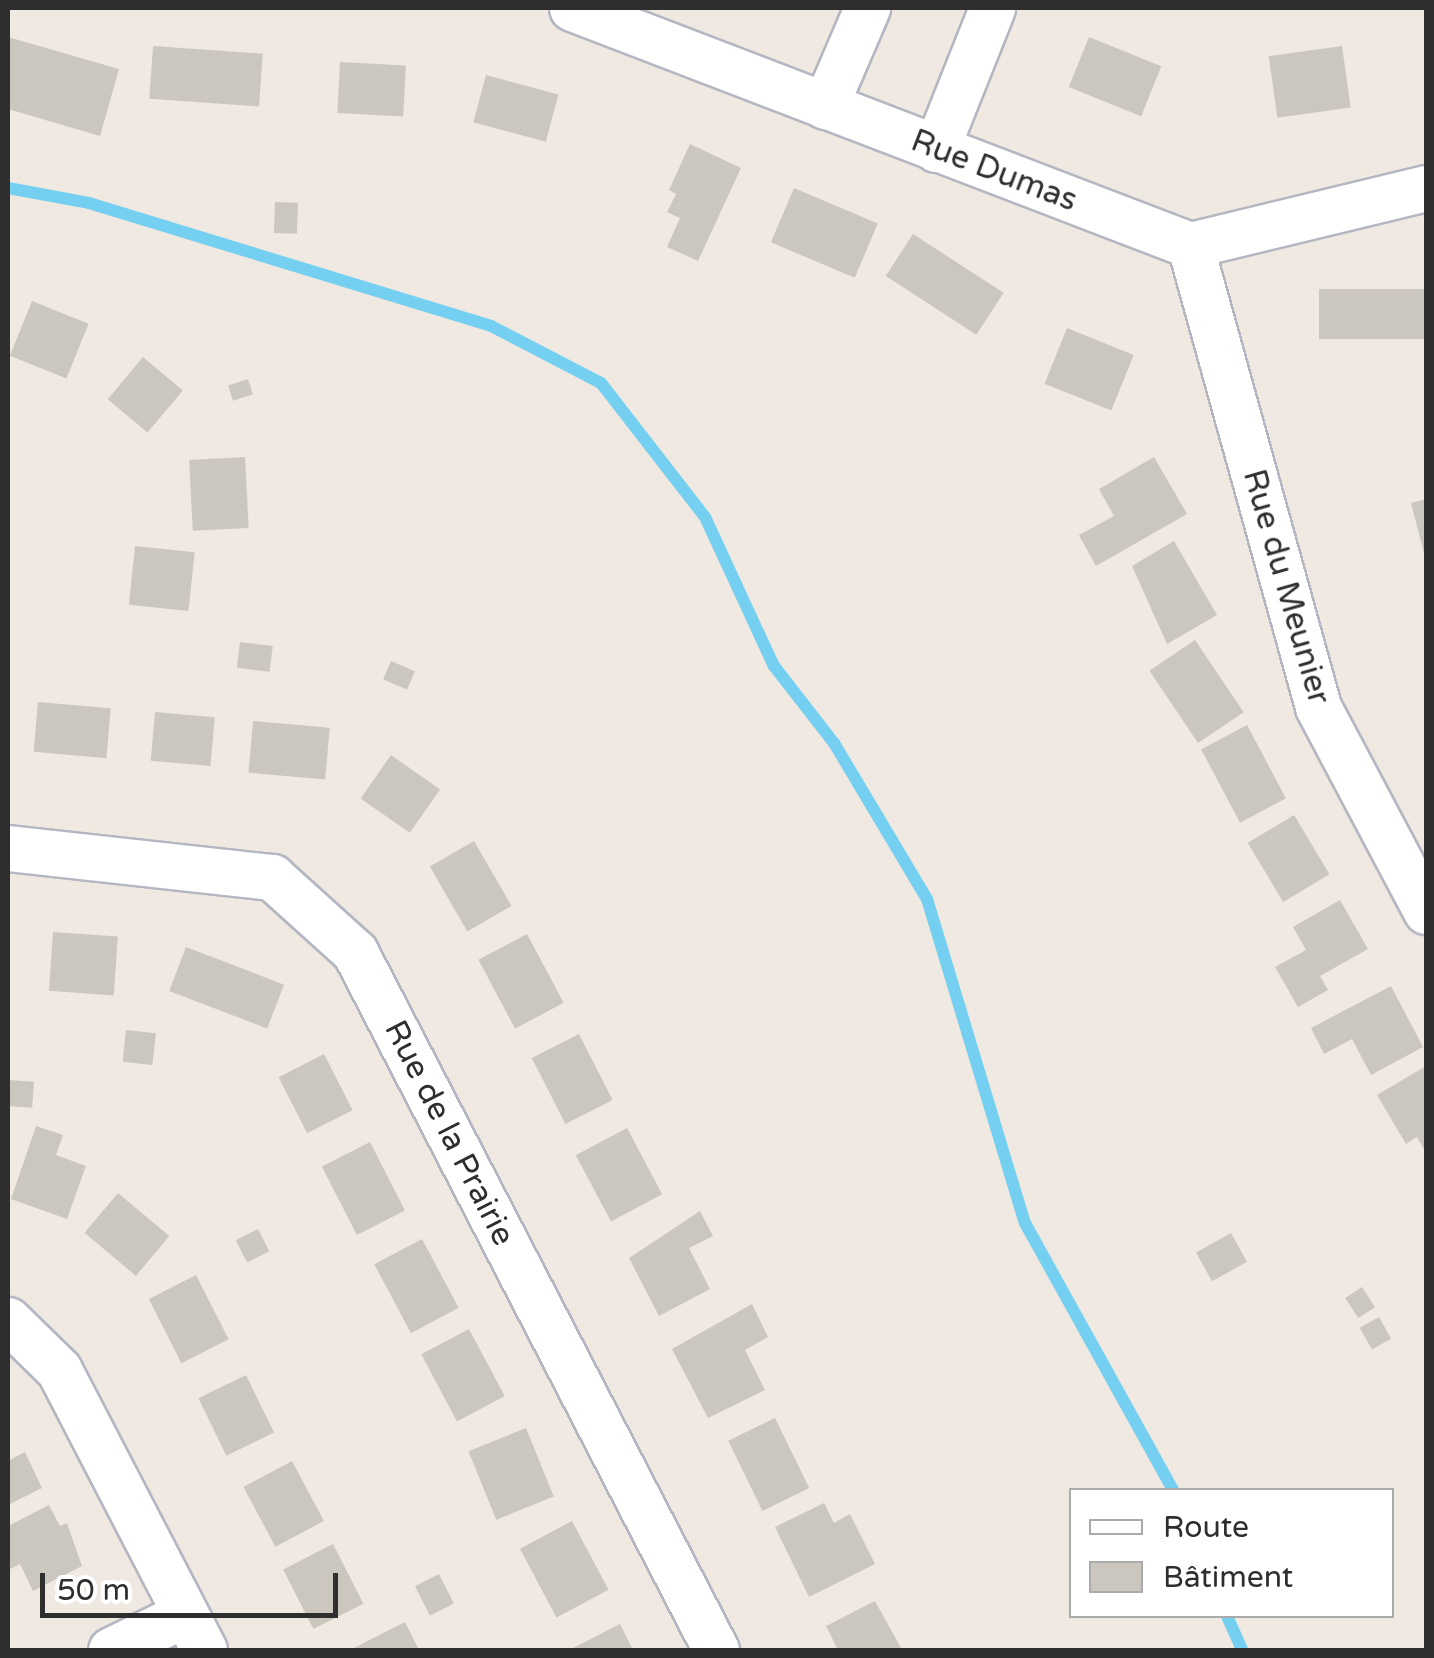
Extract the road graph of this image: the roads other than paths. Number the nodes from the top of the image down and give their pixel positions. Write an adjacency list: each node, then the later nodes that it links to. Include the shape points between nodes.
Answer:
1 (572, 8): 4 (street, Rue Dumas)
2 (867, 8): 4 (street)
3 (992, 8): 5 (street)
4 (825, 106): 5 (street, Rue Dumas)
5 (936, 149): 7 (street, Rue Dumas)
6 (1426, 188): 7 (street)
7 (1190, 245): 9 (street, Rue du Meunier, via 1318,707)
8 (8, 848): 13 (street, Rue de la Prairie, via 272,877 355,952)
9 (1426, 911)
10 (8, 1320): 11 (street, via 60,1370)
11 (195, 1632): 12 (street)
12 (111, 1650)
13 (716, 1650)

